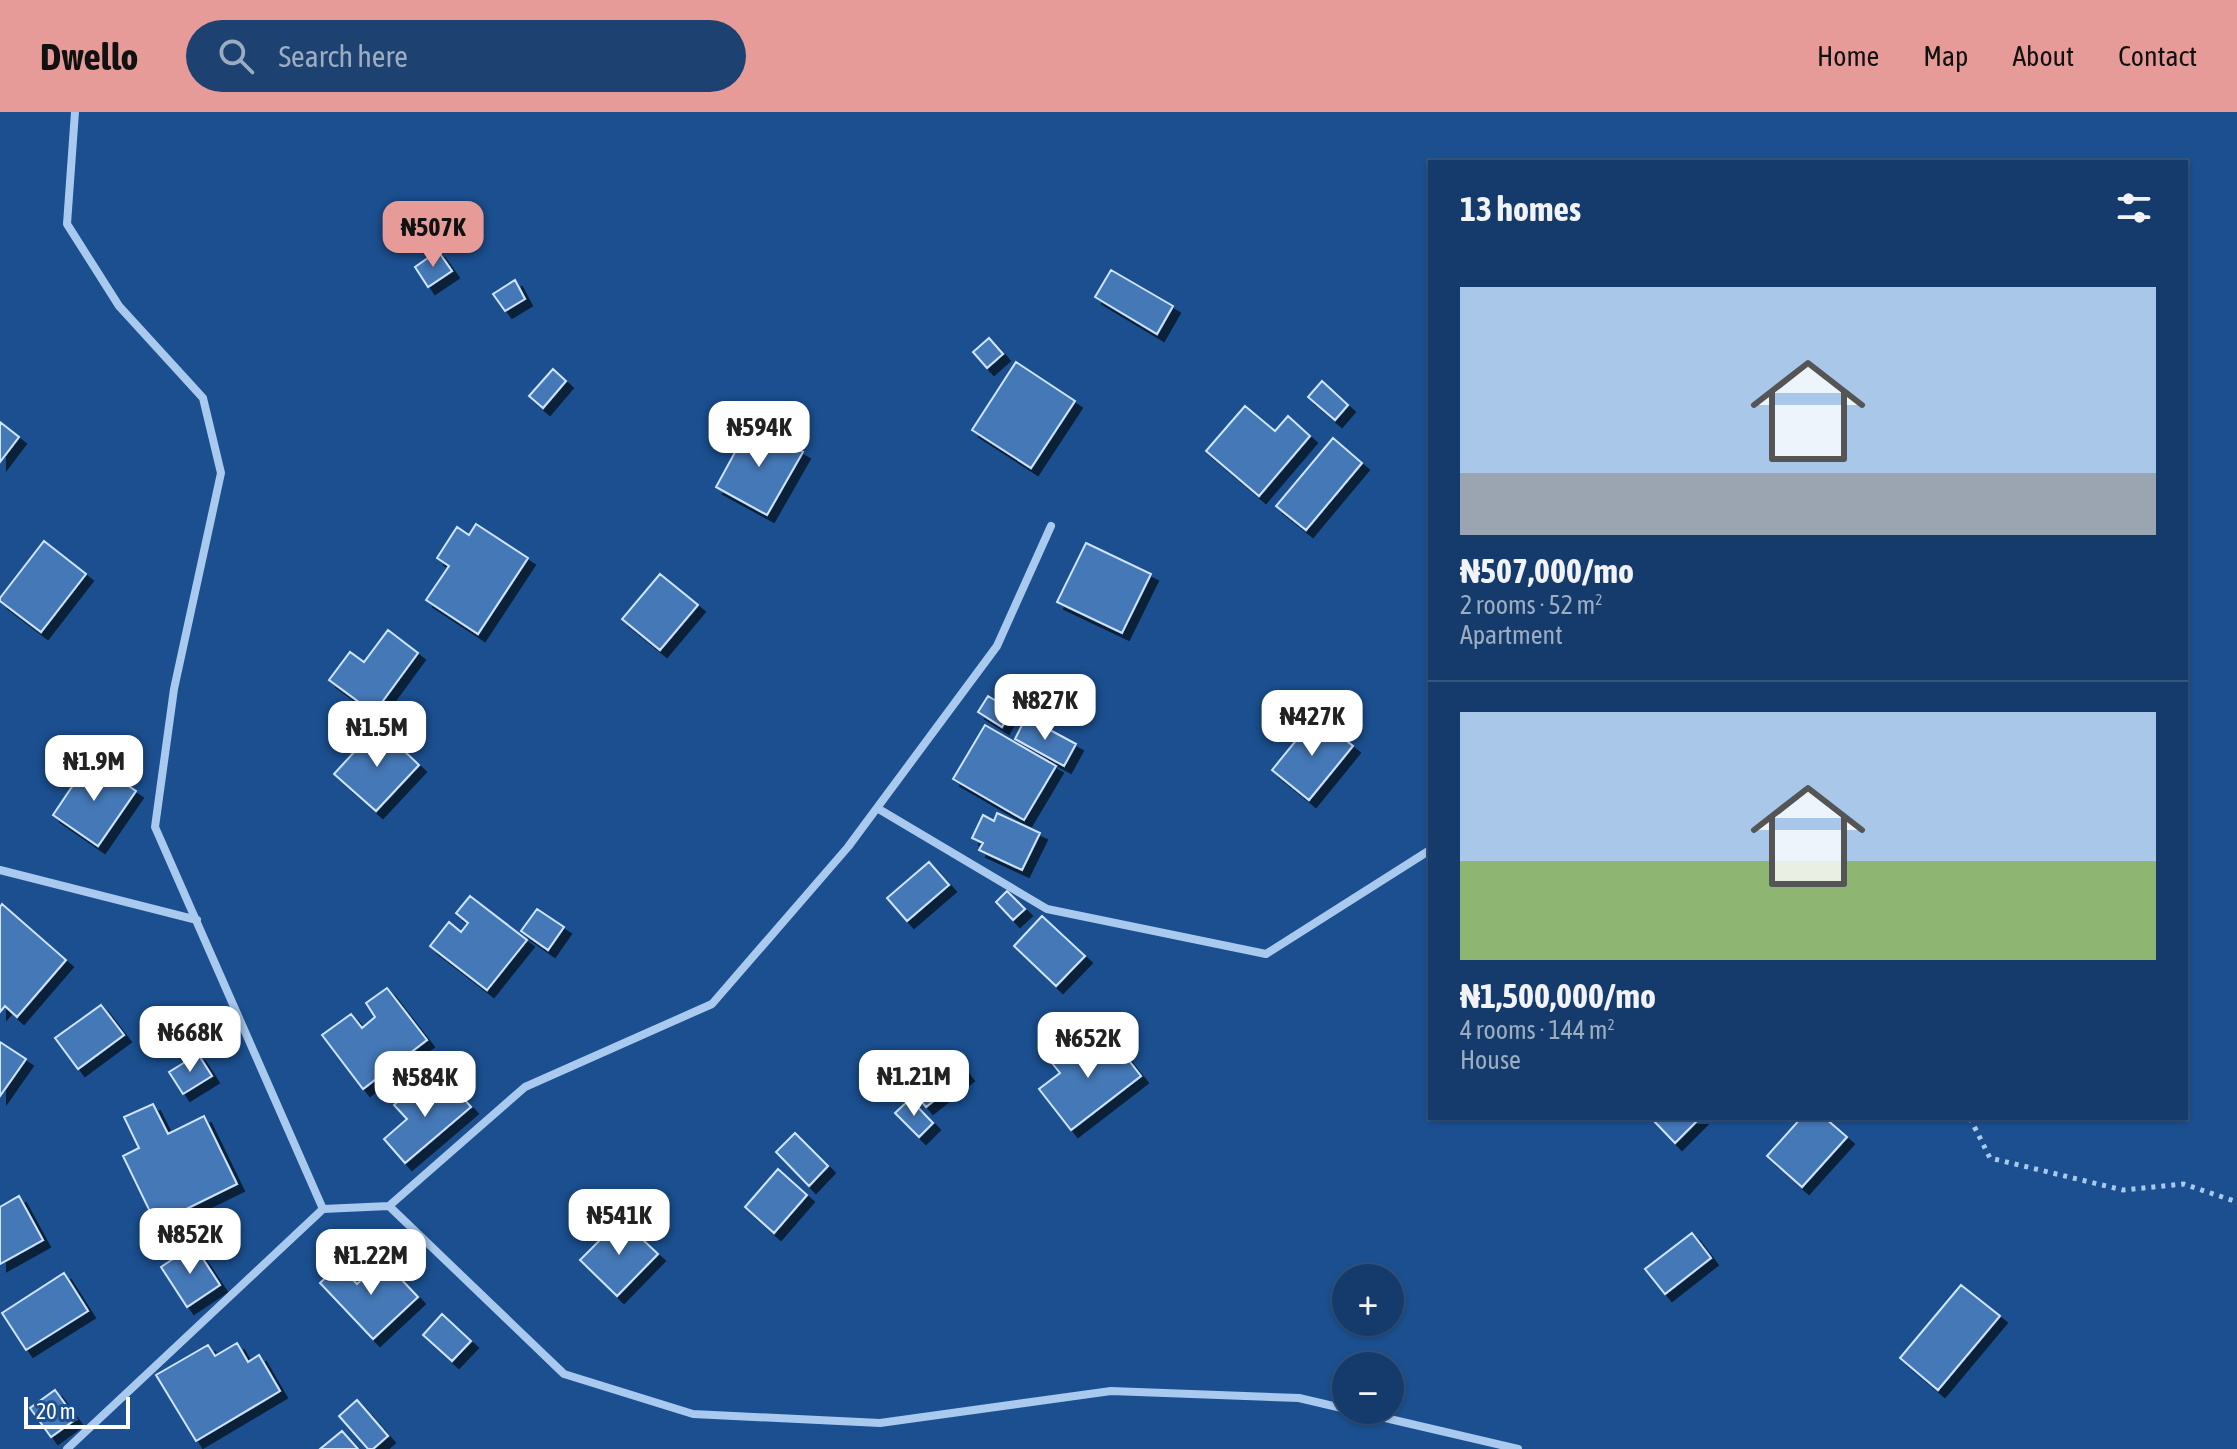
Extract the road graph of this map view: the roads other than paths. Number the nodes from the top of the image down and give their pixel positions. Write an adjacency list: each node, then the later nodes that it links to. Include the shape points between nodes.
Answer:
1 (75, 112): 6 (street, via 67,224 119,306 203,398 221,473 174,689 155,827)
2 (1051, 526): 3 (street, via 997,646)
3 (877, 808): 4 (street, via 1047,909 1266,954); 7 (street, via 712,1004 525,1087)
4 (1428, 851)
5 (0, 870): 6 (street)
6 (197, 920): 8 (street)
7 (389, 1206): 8 (street); 9 (street, via 564,1374 693,1414 880,1423 1111,1391 1299,1398)
8 (323, 1209): 11 (street)
9 (1332, 1405)
10 (1404, 1422): 12 (street)
11 (67, 1449)
12 (1518, 1449)

